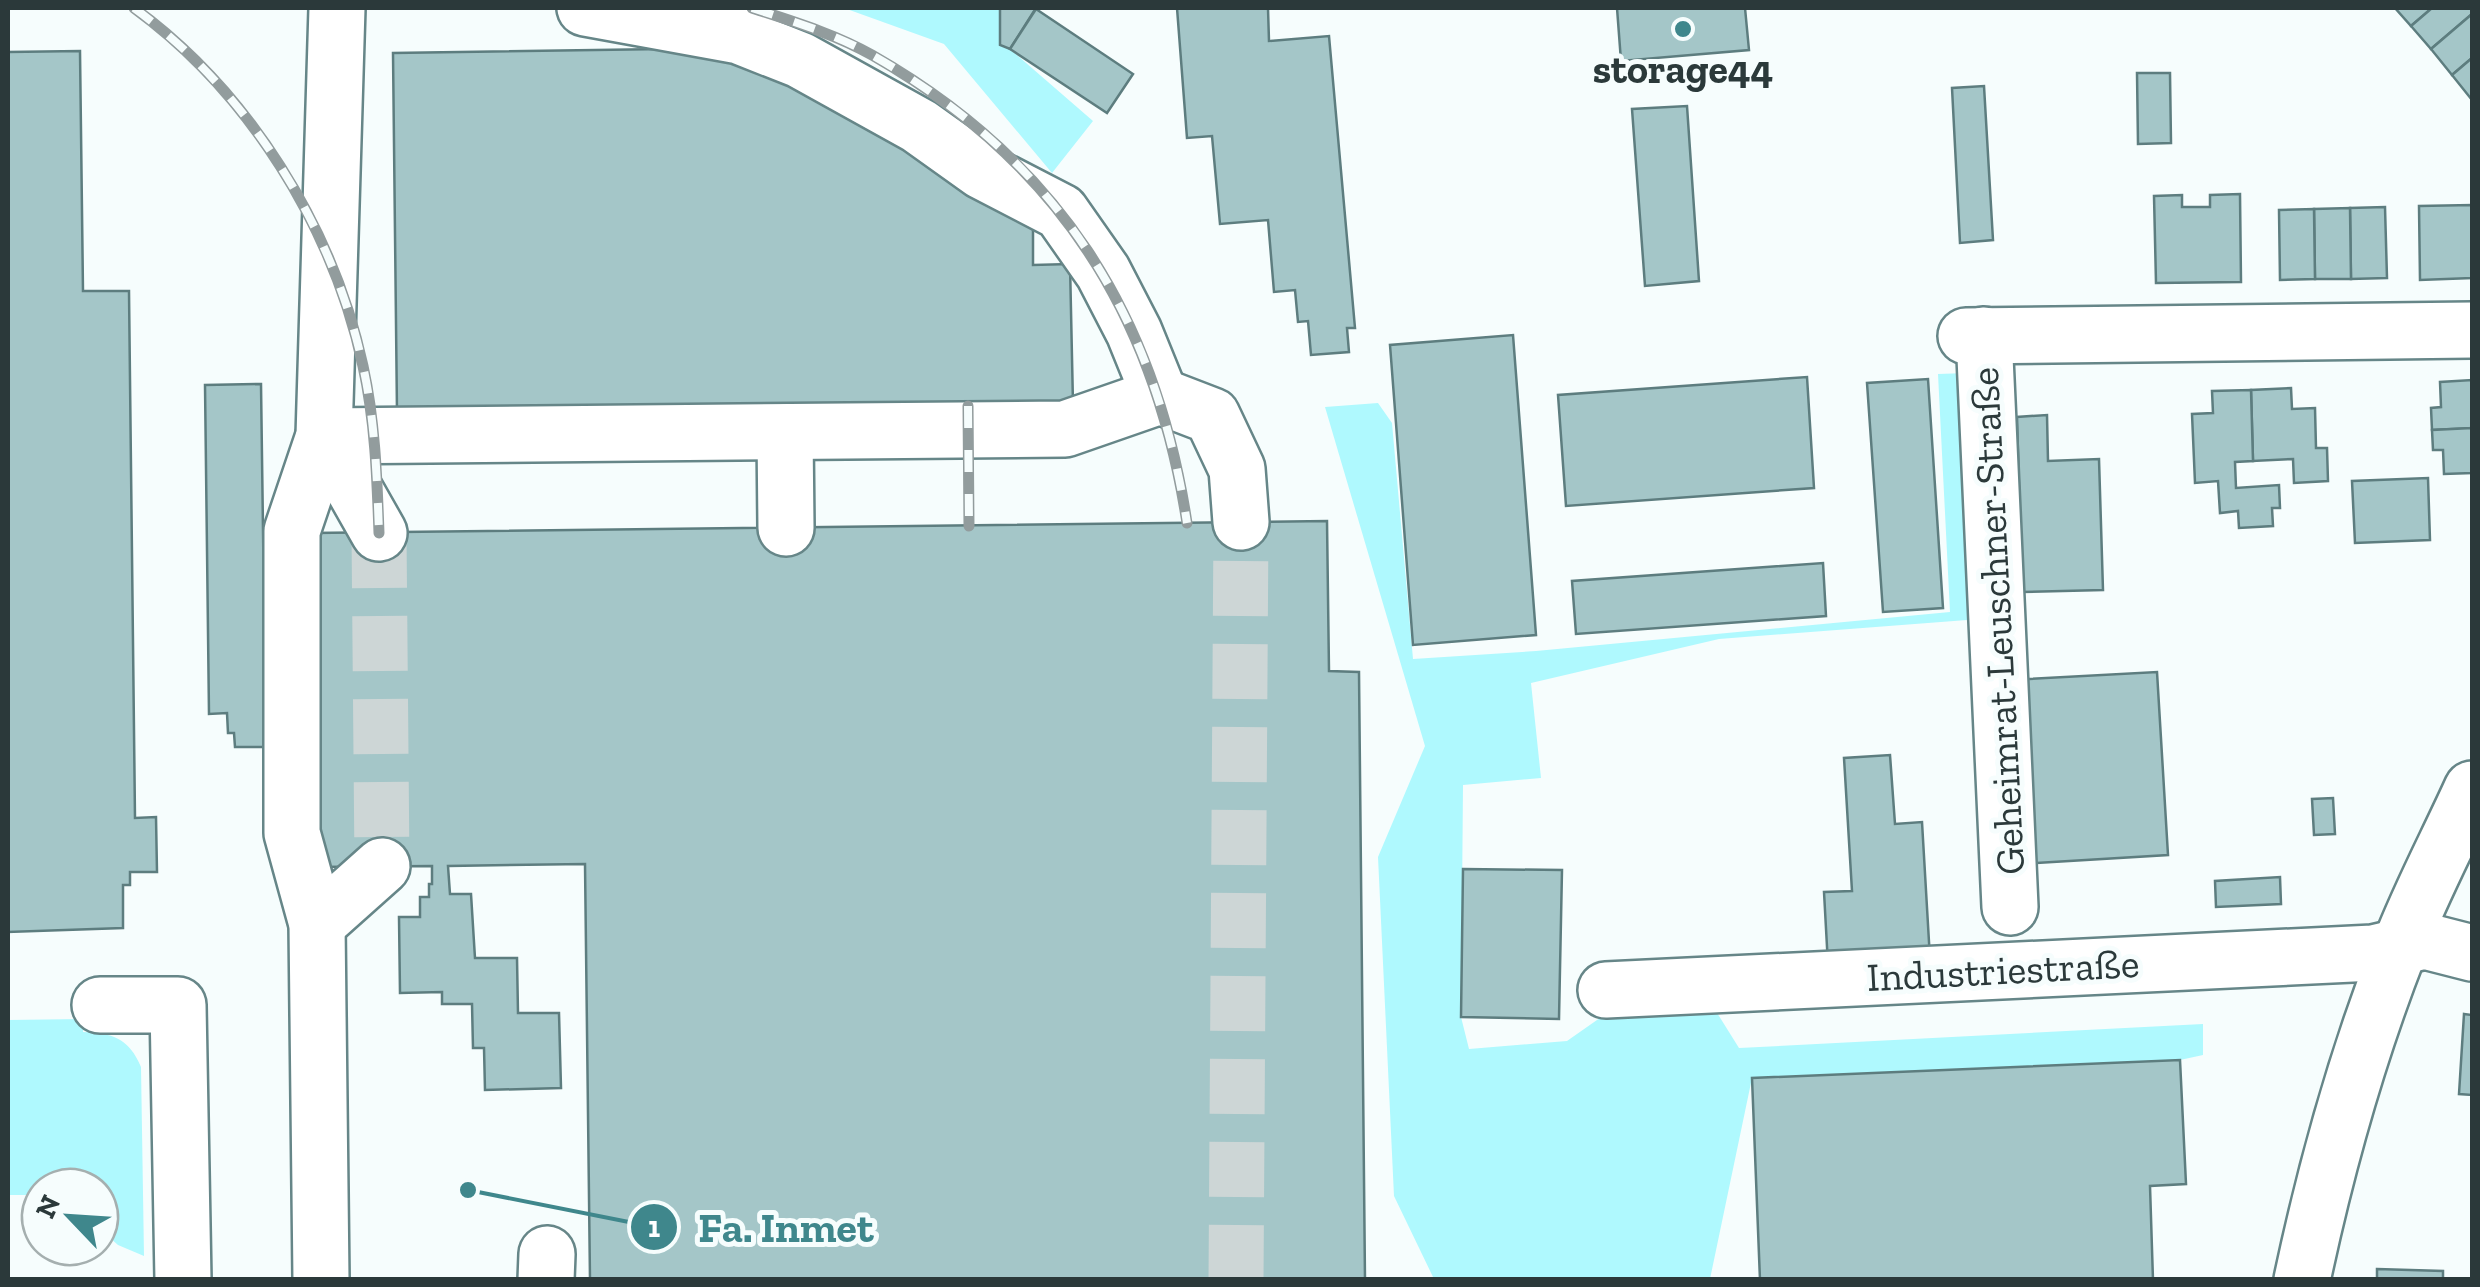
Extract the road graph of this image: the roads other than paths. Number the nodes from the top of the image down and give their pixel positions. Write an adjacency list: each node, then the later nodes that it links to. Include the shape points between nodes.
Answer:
1 (338, 8): 6 (street)
2 (585, 8): 4 (street, via 738,36 800,60 1061,212 1104,272)
3 (2472, 330): 12 (street, Geheimrat-Leuschner-Straße, via 1975,336)
4 (1160, 396): 5 (street, via 1066,429); 7 (street, via 1212,416 1237,469)
5 (785, 432): 6 (street); 8 (street)
6 (324, 436): 9 (street); 13 (street, via 292,531 292,833)
7 (1241, 522)
8 (786, 528)
9 (359, 533)
10 (2472, 788): 14 (street)
11 (361, 867): 13 (street)
12 (2010, 908)
13 (317, 924): 19 (street)
14 (2399, 947): 15 (street, Industriestraße, via 2425,941); 16 (street, Industriestraße); 20 (street, via 2358,1065)
15 (2472, 953)
16 (1606, 990)
17 (100, 1005): 18 (street, via 178,1005)
18 (182, 1280)
19 (321, 1280)
20 (2302, 1280)

